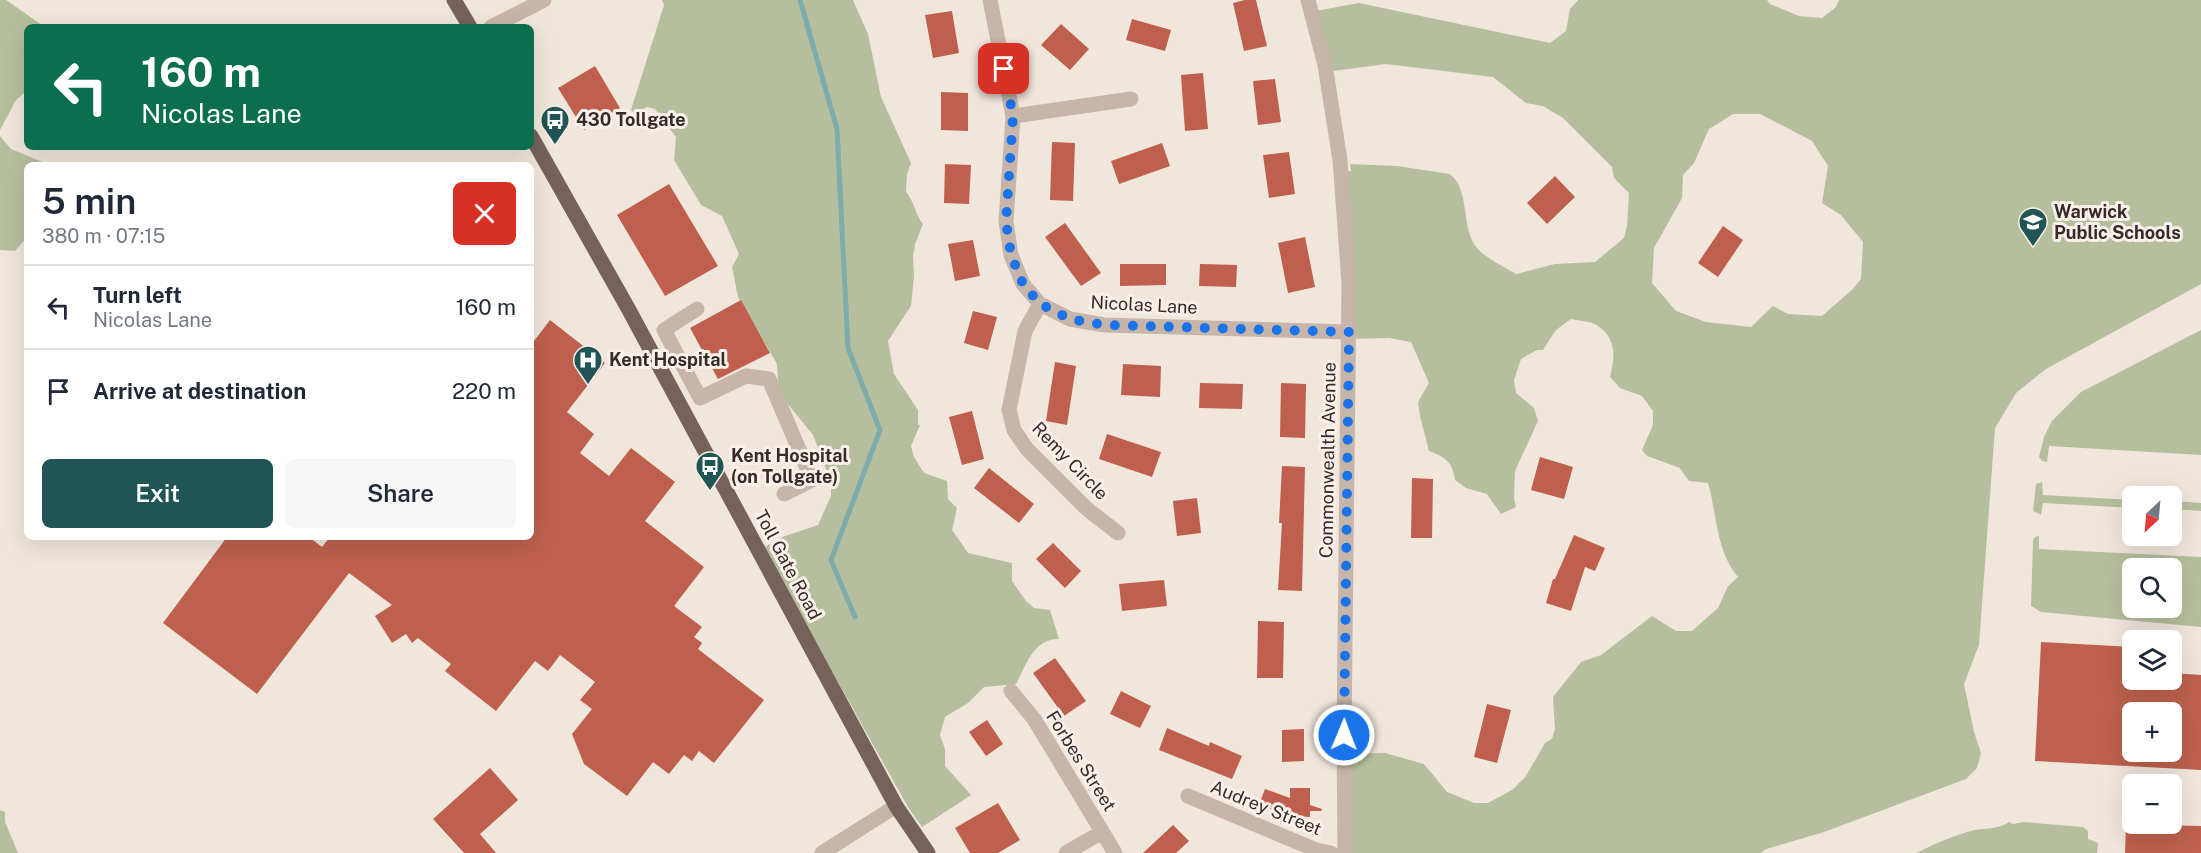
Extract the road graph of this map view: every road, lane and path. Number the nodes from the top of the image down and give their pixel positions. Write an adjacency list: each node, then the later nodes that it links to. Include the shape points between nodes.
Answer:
1 (454, 0): 5 (main road)
2 (544, 0): 6 (street)
3 (990, 0): 8 (street, Nicolas Lane)
4 (1308, 0): 13 (street, Commonwealth Avenue, via 1325,65 1340,160)
5 (468, 24)
6 (497, 24)
7 (1131, 99): 8 (street)
8 (1013, 116): 10 (street, Nicolas Lane, via 1006,222 1009,244 1023,284)
9 (534, 141): 14 (main road, Toll Gate Road)
10 (1040, 304): 13 (street, Nicolas Lane, via 1070,319 1104,325); 18 (street, Remy Circle, via 1025,331 1009,410 1014,430 1027,449 1087,509)
11 (697, 309): 12 (street)
12 (664, 330): 14 (street); 15 (street)
13 (1349, 332): 28 (street, Commonwealth Avenue)
14 (645, 341): 16 (main road, Toll Gate Road)
15 (697, 391): 16 (street); 17 (street, via 700,398 746,376 769,379 812,480)
16 (678, 400): 21 (main road, Toll Gate Road)
17 (784, 494)
18 (1118, 532)
19 (1011, 691): 22 (street, Forbes Street, via 1034,719)
20 (1188, 796): 27 (street, Audrey Street)
21 (896, 806): 23 (street); 24 (main road, Toll Gate Road)
22 (1102, 832): 25 (street); 26 (street, Forbes Street)
23 (822, 853)
24 (928, 853)
25 (1066, 853)
26 (1115, 853)
27 (1331, 853)
28 (1345, 853)

